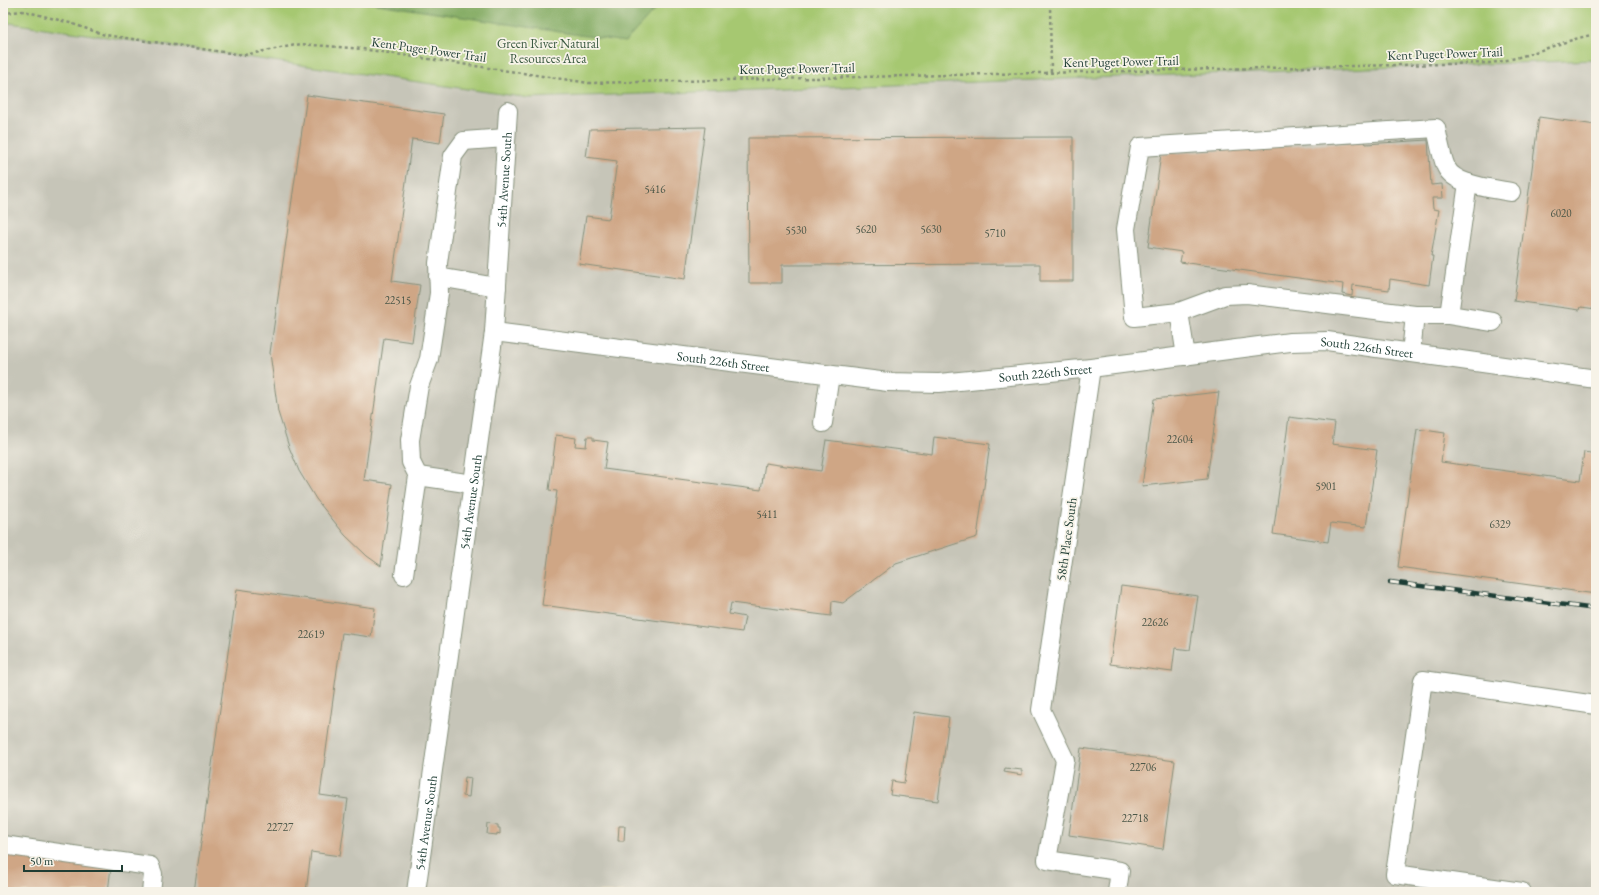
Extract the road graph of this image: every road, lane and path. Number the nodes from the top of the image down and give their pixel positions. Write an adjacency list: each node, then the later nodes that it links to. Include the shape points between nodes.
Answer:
1 (1050, 3): 4 (path)
2 (3, 13): 4 (path, Kent Puget Power Trail, via 24,11 105,36 244,55 301,44 362,49 589,83)
3 (1596, 34): 4 (path, Kent Puget Power Trail, via 1576,38 1508,61 1489,63)
4 (1051, 73)
5 (508, 111): 6 (street, 54th Avenue South)
6 (506, 138): 9 (street, via 464,141 452,156); 10 (street, 54th Avenue South)
7 (1468, 183): 8 (street); 11 (street, via 1454,176 1447,168 1436,128 1140,146 1126,229 1134,317); 13 (street)
8 (1511, 192)
9 (438, 277): 10 (street); 22 (street, via 439,293 429,359 419,386 410,440 411,462)
10 (497, 287): 15 (street, 54th Avenue South)
11 (1179, 312): 12 (street, via 1225,295 1247,294); 17 (street)
12 (1415, 315): 13 (street); 16 (street)
13 (1449, 315): 14 (street)
14 (1493, 322)
15 (494, 332): 19 (street, South 226th Street); 23 (street, 54th Avenue South)
16 (1411, 353): 17 (street, South 226th Street, via 1327,341 1298,342); 20 (street, South 226th Street)
17 (1186, 356): 18 (street, South 226th Street)
18 (1091, 368): 19 (street, South 226th Street, via 939,383 888,382); 29 (street, 58th Place South, via 1041,710 1065,760 1047,860 1120,871)
19 (830, 375): 21 (street)
20 (1596, 379)
21 (823, 422)
22 (418, 476): 23 (street); 24 (street)
23 (473, 484): 28 (street, 54th Avenue South)
24 (404, 576)
25 (1596, 705): 30 (street, via 1423,680 1395,874)
26 (3, 845): 27 (street, via 150,866 153,874)
27 (151, 892)
28 (416, 892)
29 (1117, 892)
30 (1522, 892)

